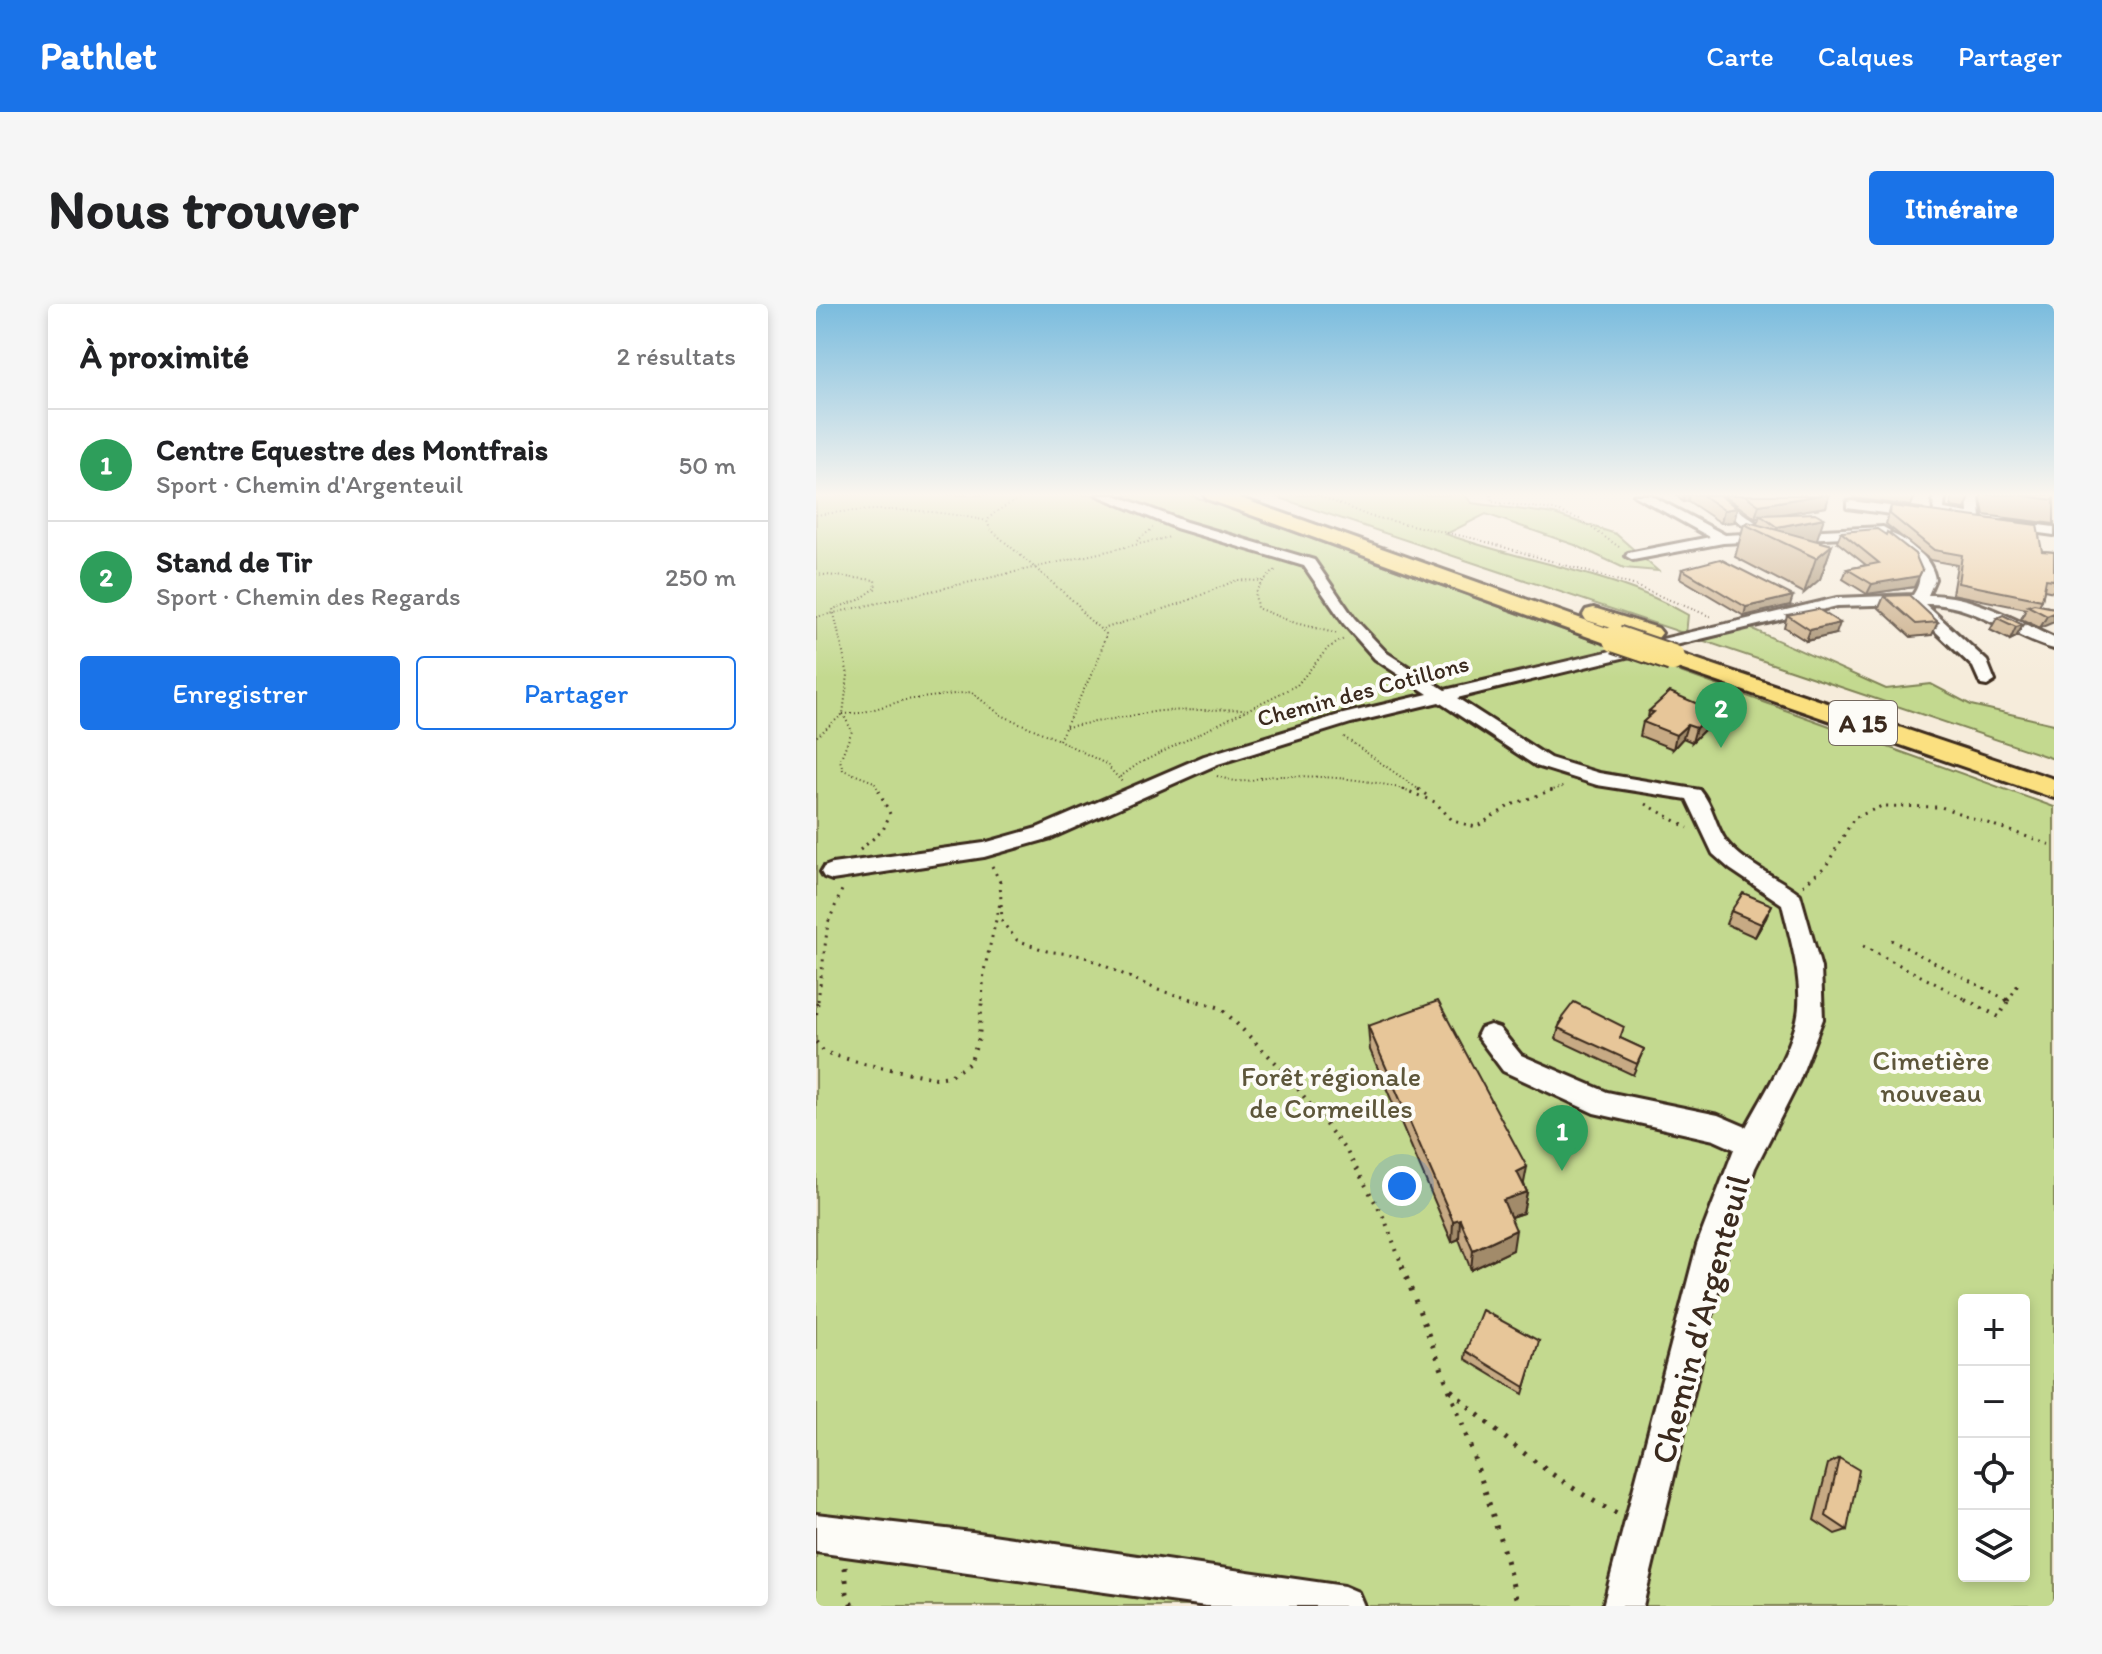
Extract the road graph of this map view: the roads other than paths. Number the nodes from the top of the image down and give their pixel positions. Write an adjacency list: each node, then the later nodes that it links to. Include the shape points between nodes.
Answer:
1 (1287, 556): 13 (street, via 1309,563 1381,656)
2 (1383, 556): 11 (highway, A 15, bridge, via 1616,639)
3 (1426, 556): 11 (highway, A 15, via 1650,633)
4 (1712, 556): 6 (street)
5 (1914, 556): 8 (street, via 1930,574)
6 (1720, 560)
7 (1794, 598): 9 (street)
8 (1918, 599): 9 (street, Chemin des Cotillons); 10 (street, Chemin des Cotillons, via 1985,611); 12 (street, via 1919,608 1981,665)
9 (1814, 607): 13 (street, Chemin des Cotillons)
10 (2054, 644)
11 (1682, 652): 14 (highway, A 15); 15 (highway, A 15)
12 (1987, 681)
13 (1442, 695): 16 (street, Chemin des Cotillons, via 1211,760 1044,833 984,850); 18 (street, Chemin d'Argenteuil, via 1543,762 1597,779 1693,794 1719,847 1789,898 1809,968 1810,1019 1785,1081)
14 (2054, 770)
15 (2054, 789)
16 (844, 870)
17 (1490, 1036): 18 (street, via 1512,1063 1604,1104 1718,1128)
18 (1751, 1143): 21 (street, Chemin d'Argenteuil, via 1713,1245)
19 (830, 1535): 20 (street)
20 (1344, 1606)
21 (1623, 1606)

